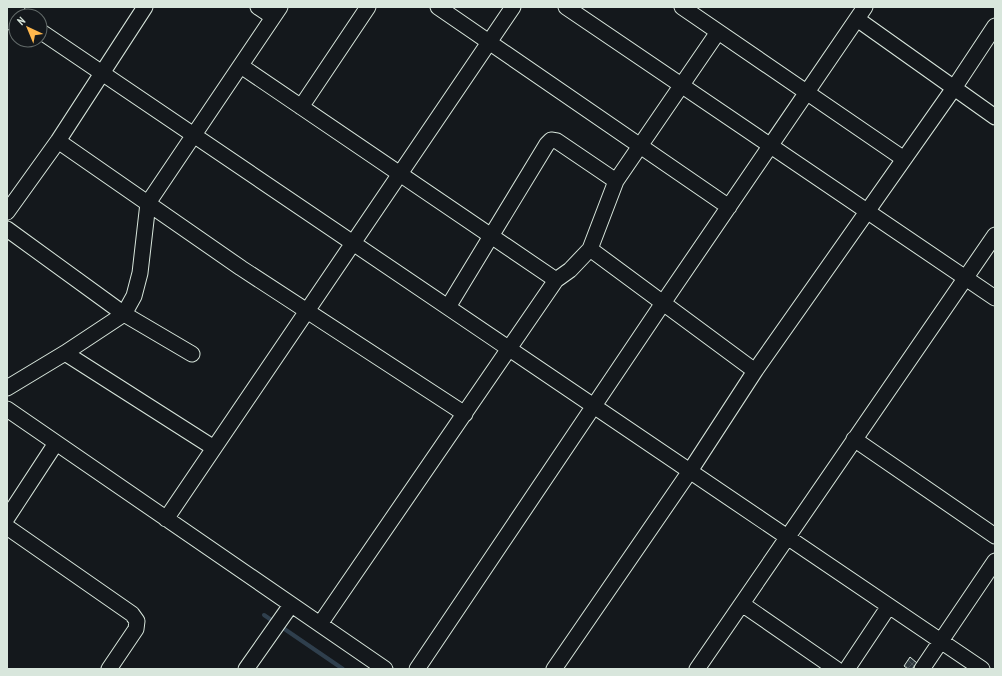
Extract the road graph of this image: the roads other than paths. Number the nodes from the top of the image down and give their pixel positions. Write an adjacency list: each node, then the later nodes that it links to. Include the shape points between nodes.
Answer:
1 (145, 7): 15 (street)
2 (258, 7): 8 (street)
3 (368, 7): 19 (street)
4 (438, 7): 13 (street)
5 (513, 7): 13 (street)
6 (566, 7): 16 (street)
7 (682, 7): 11 (street)
8 (277, 12): 14 (street)
9 (861, 13): 17 (street); 18 (street)
10 (995, 26): 17 (street)
11 (718, 32): 16 (street); 18 (street)
12 (48, 36): 15 (street)
13 (489, 42): 23 (street); 26 (street)
14 (241, 66): 19 (street); 21 (street)
15 (101, 72): 21 (street); 22 (street)
16 (681, 85): 23 (street); 24 (street)
17 (954, 88): 20 (street); 25 (street)
18 (806, 94): 24 (street); 25 (street)
19 (301, 107): 26 (street)
20 (995, 117)
21 (194, 135): 28 (street); 35 (street)
22 (58, 141): 28 (street); 30 (street)
23 (640, 145): 27 (street); 29 (street)
24 (770, 146): 29 (street); 31 (street)
25 (904, 159): 31 (street)
26 (400, 174): 34 (street); 35 (street)
27 (616, 181): 34 (street, via 557,141 551,140); 36 (street)
28 (148, 204): 42 (street); 43 (street, via 140,273 134,296)
29 (729, 207): 40 (street)
30 (7, 212)
31 (867, 212): 37 (street); 47 (street)
32 (7, 229): 43 (street)
33 (995, 235): 37 (street)
34 (490, 236): 38 (street); 41 (street)
35 (354, 243): 41 (street); 42 (street)
36 (590, 249): 38 (street, via 570,270); 40 (street)
37 (965, 278): 39 (street); 52 (street)
38 (556, 280): 44 (street)
39 (995, 298)
40 (663, 303): 47 (street); 49 (street)
41 (448, 307): 44 (street)
42 (307, 311): 51 (street); 54 (street)
43 (124, 314): 45 (street); 46 (street)
44 (509, 348): 49 (street); 51 (street)
45 (65, 353): 48 (street); 54 (street)
46 (192, 354)
47 (755, 371): 55 (street)
48 (7, 388)
49 (595, 406): 55 (street); 70 (street)
50 (7, 409): 53 (street)
51 (465, 414): 65 (street)
52 (854, 439): 59 (street); 60 (street)
53 (56, 443): 56 (street); 57 (street)
54 (214, 448): 57 (street)
55 (690, 471): 60 (street); 71 (street)
56 (7, 518)
57 (166, 519): 63 (street)
58 (7, 526): 67 (street, via 137,620 136,629)
59 (995, 536)
60 (788, 537): 62 (street); 64 (street)
61 (995, 561): 66 (street)
62 (742, 604): 72 (street); 73 (street)
63 (292, 605): 65 (street); 68 (street)
64 (889, 606): 66 (street); 74 (street)
65 (320, 624): 69 (street)
66 (941, 641): 75 (street); 76 (street)
67 (108, 669)
68 (246, 669)
69 (385, 669)
70 (417, 669)
71 (554, 669)
72 (697, 669)
73 (836, 669)
74 (847, 669)
75 (922, 669)
76 (982, 669)

